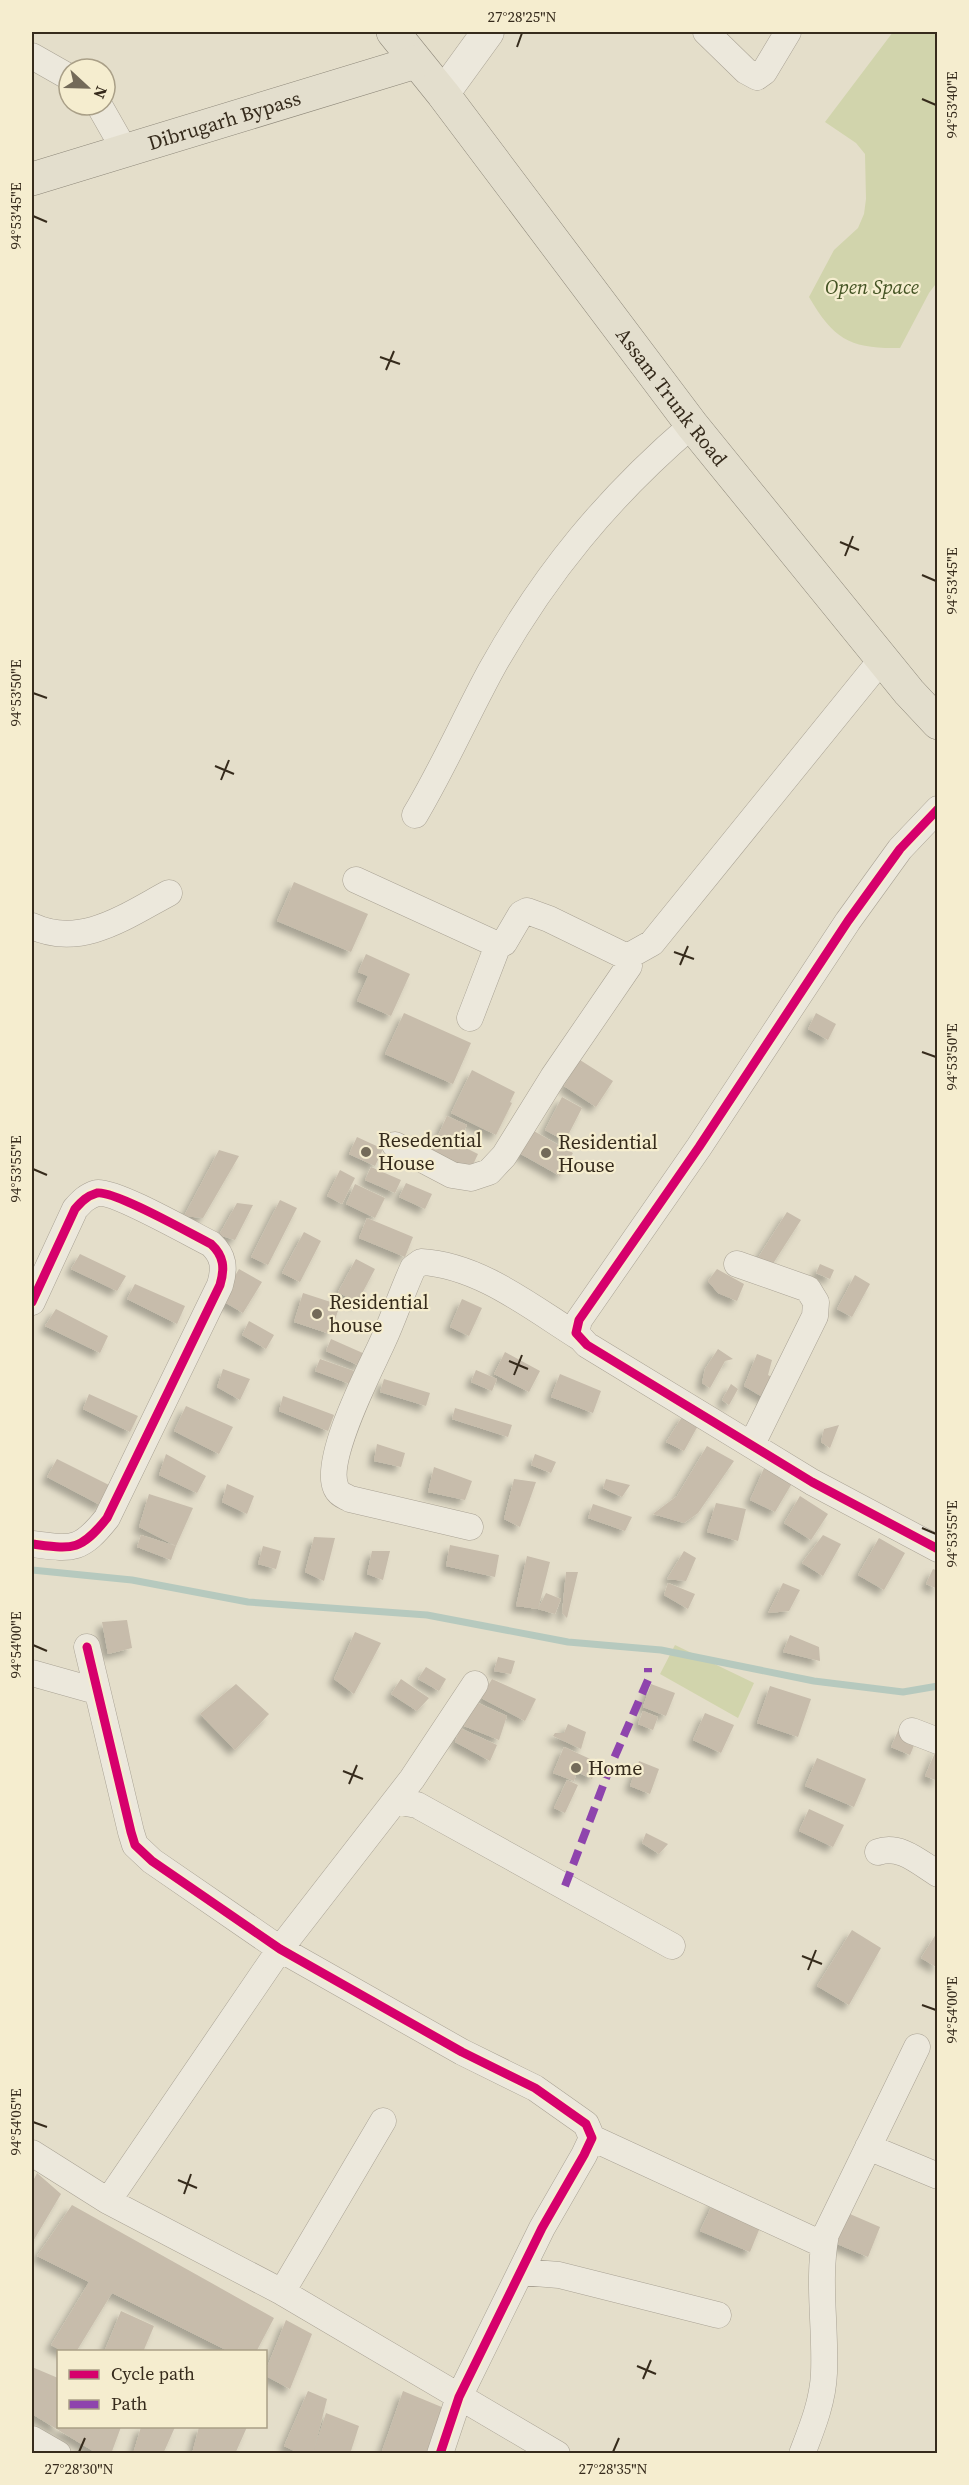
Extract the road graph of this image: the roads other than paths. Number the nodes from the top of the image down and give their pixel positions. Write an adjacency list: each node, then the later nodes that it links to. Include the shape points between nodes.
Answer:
1 (393, 32): 6 (main road, Assam Trunk Road)
2 (488, 32): 8 (street)
3 (706, 32): 4 (street, via 757,77)
4 (788, 32)
5 (32, 56): 7 (street)
6 (416, 62): 8 (main road, Assam Trunk Road); 10 (main road, Dibrugarh Bypass)
7 (57, 70)
8 (443, 94): 12 (main road, Assam Trunk Road)
9 (106, 117): 10 (street)
10 (124, 149): 11 (main road, Dibrugarh Bypass)
11 (32, 179)
12 (692, 425): 13 (main road, Assam Trunk Road); 16 (street, via 612,501 545,582 493,667)
13 (882, 659): 14 (main road, Assam Trunk Road); 21 (street, via 652,943)
14 (938, 723)
15 (938, 808): 26 (street, via 900,849 848,921 579,1320)
16 (415, 815)
17 (356, 879): 20 (street)
18 (169, 893): 19 (street, via 98,930 77,935 50,933)
19 (32, 926)
20 (498, 945): 21 (street, via 504,943 521,914 527,911); 22 (street)
21 (627, 957): 23 (street, via 629,966 504,1156 489,1172 471,1178 452,1175)
22 (470, 1018)
23 (394, 1145)
24 (737, 1264): 27 (street, via 808,1289 816,1302 815,1316)
25 (32, 1302): 29 (street, via 75,1209 84,1198 99,1193 117,1197 211,1244 220,1252 223,1263 220,1285 107,1518 80,1545 66,1548)
26 (579, 1337): 27 (street); 28 (street, via 484,1280 452,1266 421,1262 413,1268 351,1411 338,1452 335,1487 350,1499)
27 (752, 1444): 30 (street, via 812,1482)
28 (470, 1527)
29 (32, 1544)
30 (938, 1549)
31 (87, 1647): 34 (street)
32 (32, 1673): 34 (street)
33 (475, 1684): 37 (street)
34 (96, 1691): 41 (street, via 135,1845 169,1875)
35 (912, 1731): 36 (street)
36 (938, 1741)
37 (395, 1801): 40 (street, via 417,1805); 41 (street)
38 (878, 1852): 39 (street, via 900,1851)
39 (938, 1874)
40 (672, 1946)
41 (280, 1949): 44 (street, via 462,2052 535,2088 586,2124); 48 (street)
42 (917, 2047): 45 (street)
43 (383, 2121): 51 (street)
44 (592, 2138): 49 (street); 50 (street)
45 (868, 2146): 47 (street); 49 (street)
46 (32, 2153): 48 (street)
47 (938, 2176)
48 (108, 2201): 51 (street)
49 (824, 2245): 58 (street, via 824,2375 816,2415)
50 (522, 2272): 52 (street, via 559,2275); 53 (street)
51 (282, 2292): 53 (street)
52 (718, 2315)
53 (459, 2397): 56 (street); 57 (street)
54 (32, 2439): 55 (street)
55 (58, 2454)
56 (440, 2454)
57 (557, 2454)
58 (802, 2454)

